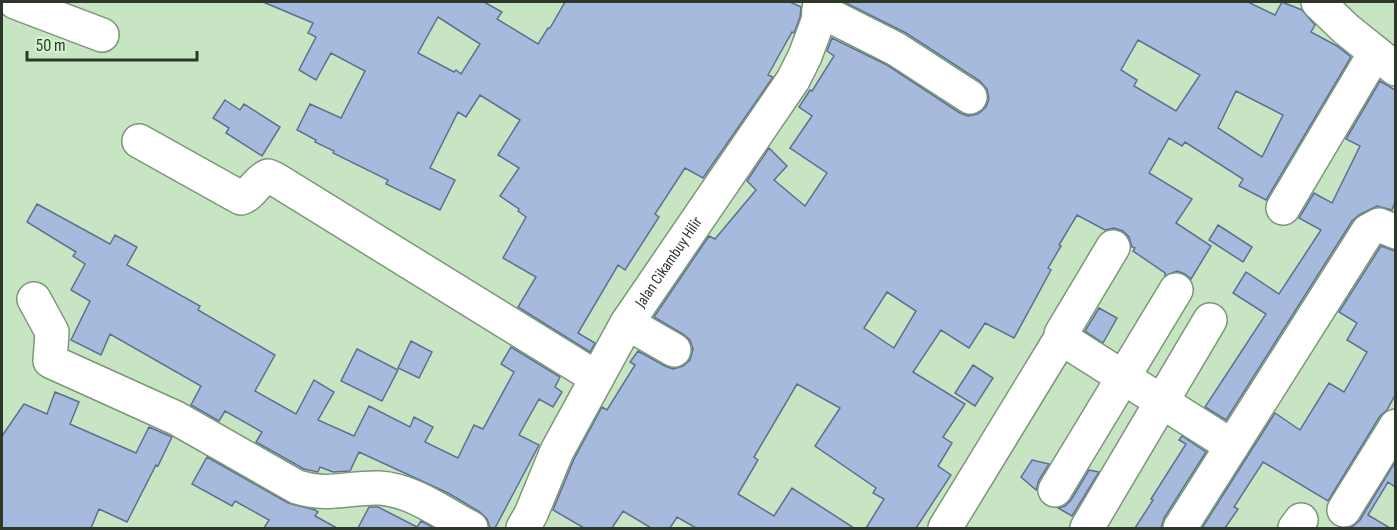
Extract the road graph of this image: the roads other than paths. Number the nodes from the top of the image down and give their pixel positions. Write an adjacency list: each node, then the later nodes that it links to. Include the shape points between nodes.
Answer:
1 (15, 2): 4 (street)
2 (1318, 2): 5 (street)
3 (820, 6): 6 (street); 14 (street, Jalan Cikambuy Hilir, via 805,56 788,89)
4 (102, 35)
5 (1385, 61): 8 (street)
6 (970, 97)
7 (139, 141): 18 (street, via 241,198 263,178 275,179)
8 (1283, 208)
9 (1395, 232): 21 (street, via 1379,225 1368,231)
10 (1113, 247): 15 (street)
11 (1176, 290): 17 (street)
12 (34, 299): 25 (street, via 52,332 50,361 176,418 297,488 313,493 360,488 403,492)
13 (1210, 320): 19 (street)
14 (627, 323): 16 (street); 18 (street, Jalan Cikambuy Hilir)
15 (1060, 338): 17 (street); 26 (street)
16 (674, 351)
17 (1122, 377): 19 (street); 22 (street)
18 (597, 378): 24 (street, Jalan Cikambuy Hilir, via 557,451)
19 (1161, 401): 21 (street); 27 (street)
20 (1395, 426): 23 (street)
21 (1232, 446): 28 (street)
22 (1055, 490)
23 (1344, 510)
24 (536, 524)
25 (471, 528)
26 (945, 528)
27 (1087, 528)
28 (1180, 528)

